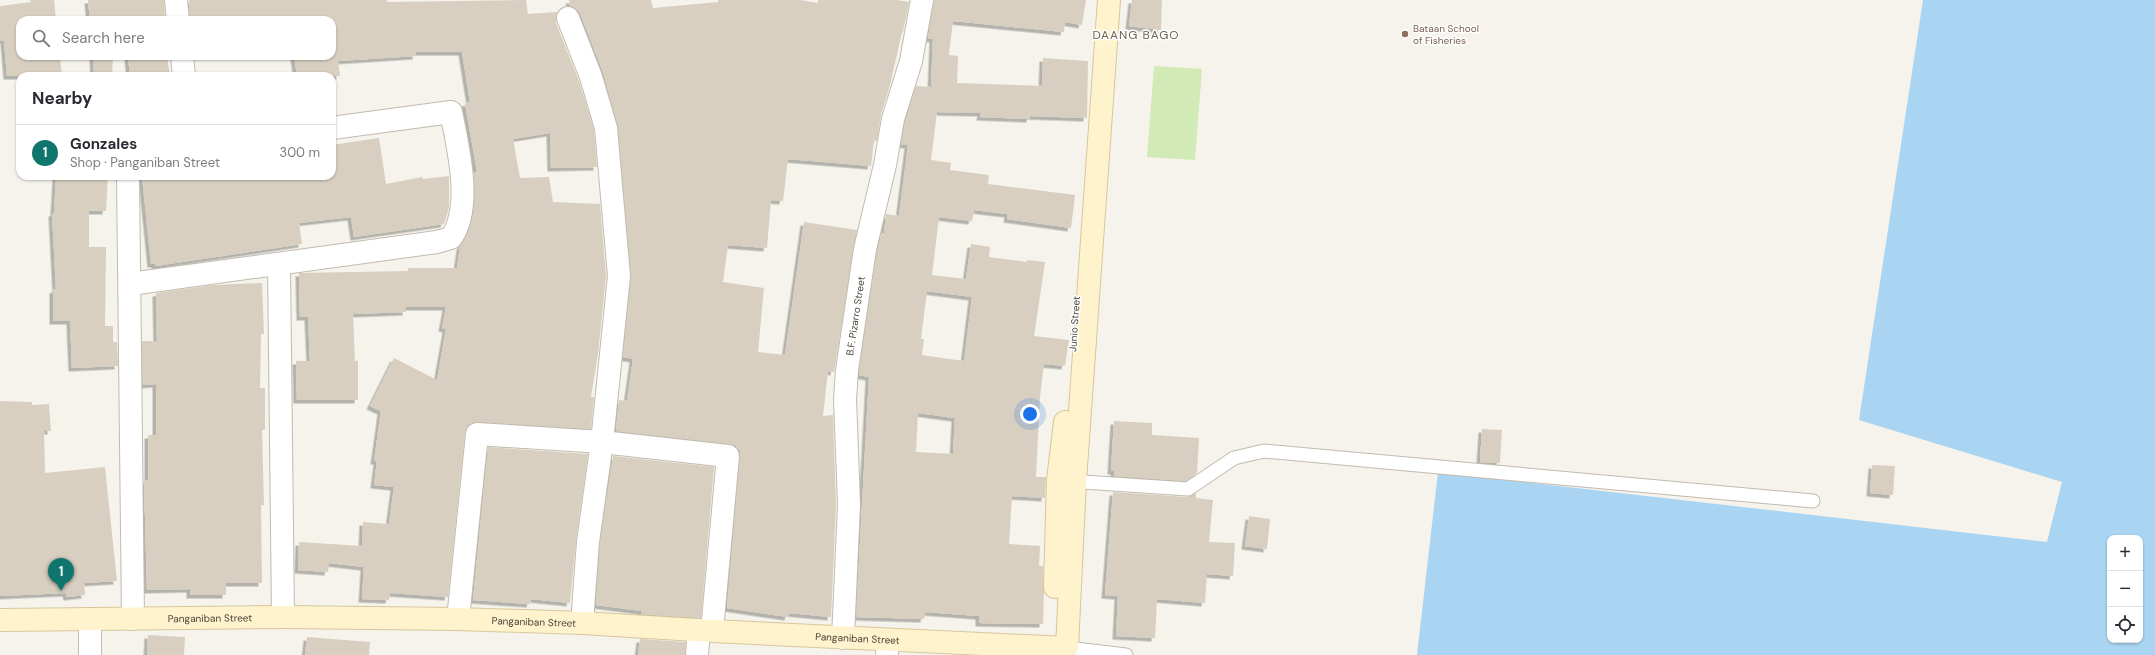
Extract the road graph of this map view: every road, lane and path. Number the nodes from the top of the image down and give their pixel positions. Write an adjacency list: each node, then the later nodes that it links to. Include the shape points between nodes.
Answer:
1 (176, 0): 5 (street)
2 (922, 0): 23 (street, B.F. Pizarro Street, via 865,249 847,370 849,505)
3 (1099, 0): 14 (street, Junio Street, via 1069,385)
4 (1108, 0): 14 (street, Junio Street)
5 (178, 16)
6 (568, 18): 13 (street, via 591,78 606,128 619,276)
7 (182, 60): 8 (street)
8 (184, 72)
9 (336, 127): 11 (street, via 451,112 460,157 462,188 457,227 451,238 442,241)
10 (128, 180): 12 (street)
11 (279, 264): 12 (street); 16 (street)
12 (130, 284): 18 (street)
13 (602, 442): 19 (street, via 477,434); 21 (street, via 588,542); 22 (street, via 728,456)
14 (1067, 481): 15 (lane, via 1188,489 1234,458 1264,451); 25 (street, Junio Street)
15 (1813, 501)
16 (283, 617): 18 (street, Panganiban Street); 19 (street, Panganiban Street)
17 (90, 619): 18 (street, Panganiban Street); 20 (street, Panganiban Street); 26 (street)
18 (133, 619)
19 (458, 619): 21 (street, Panganiban Street)
20 (0, 620)
21 (582, 623): 22 (street, Panganiban Street)
22 (706, 631): 23 (street, Panganiban Street); 27 (street)
23 (843, 638): 24 (street, Panganiban Street)
24 (888, 648): 25 (street, Panganiban Street)
25 (1057, 650): 28 (lane)
26 (90, 655)
27 (698, 655)
28 (1126, 655)

